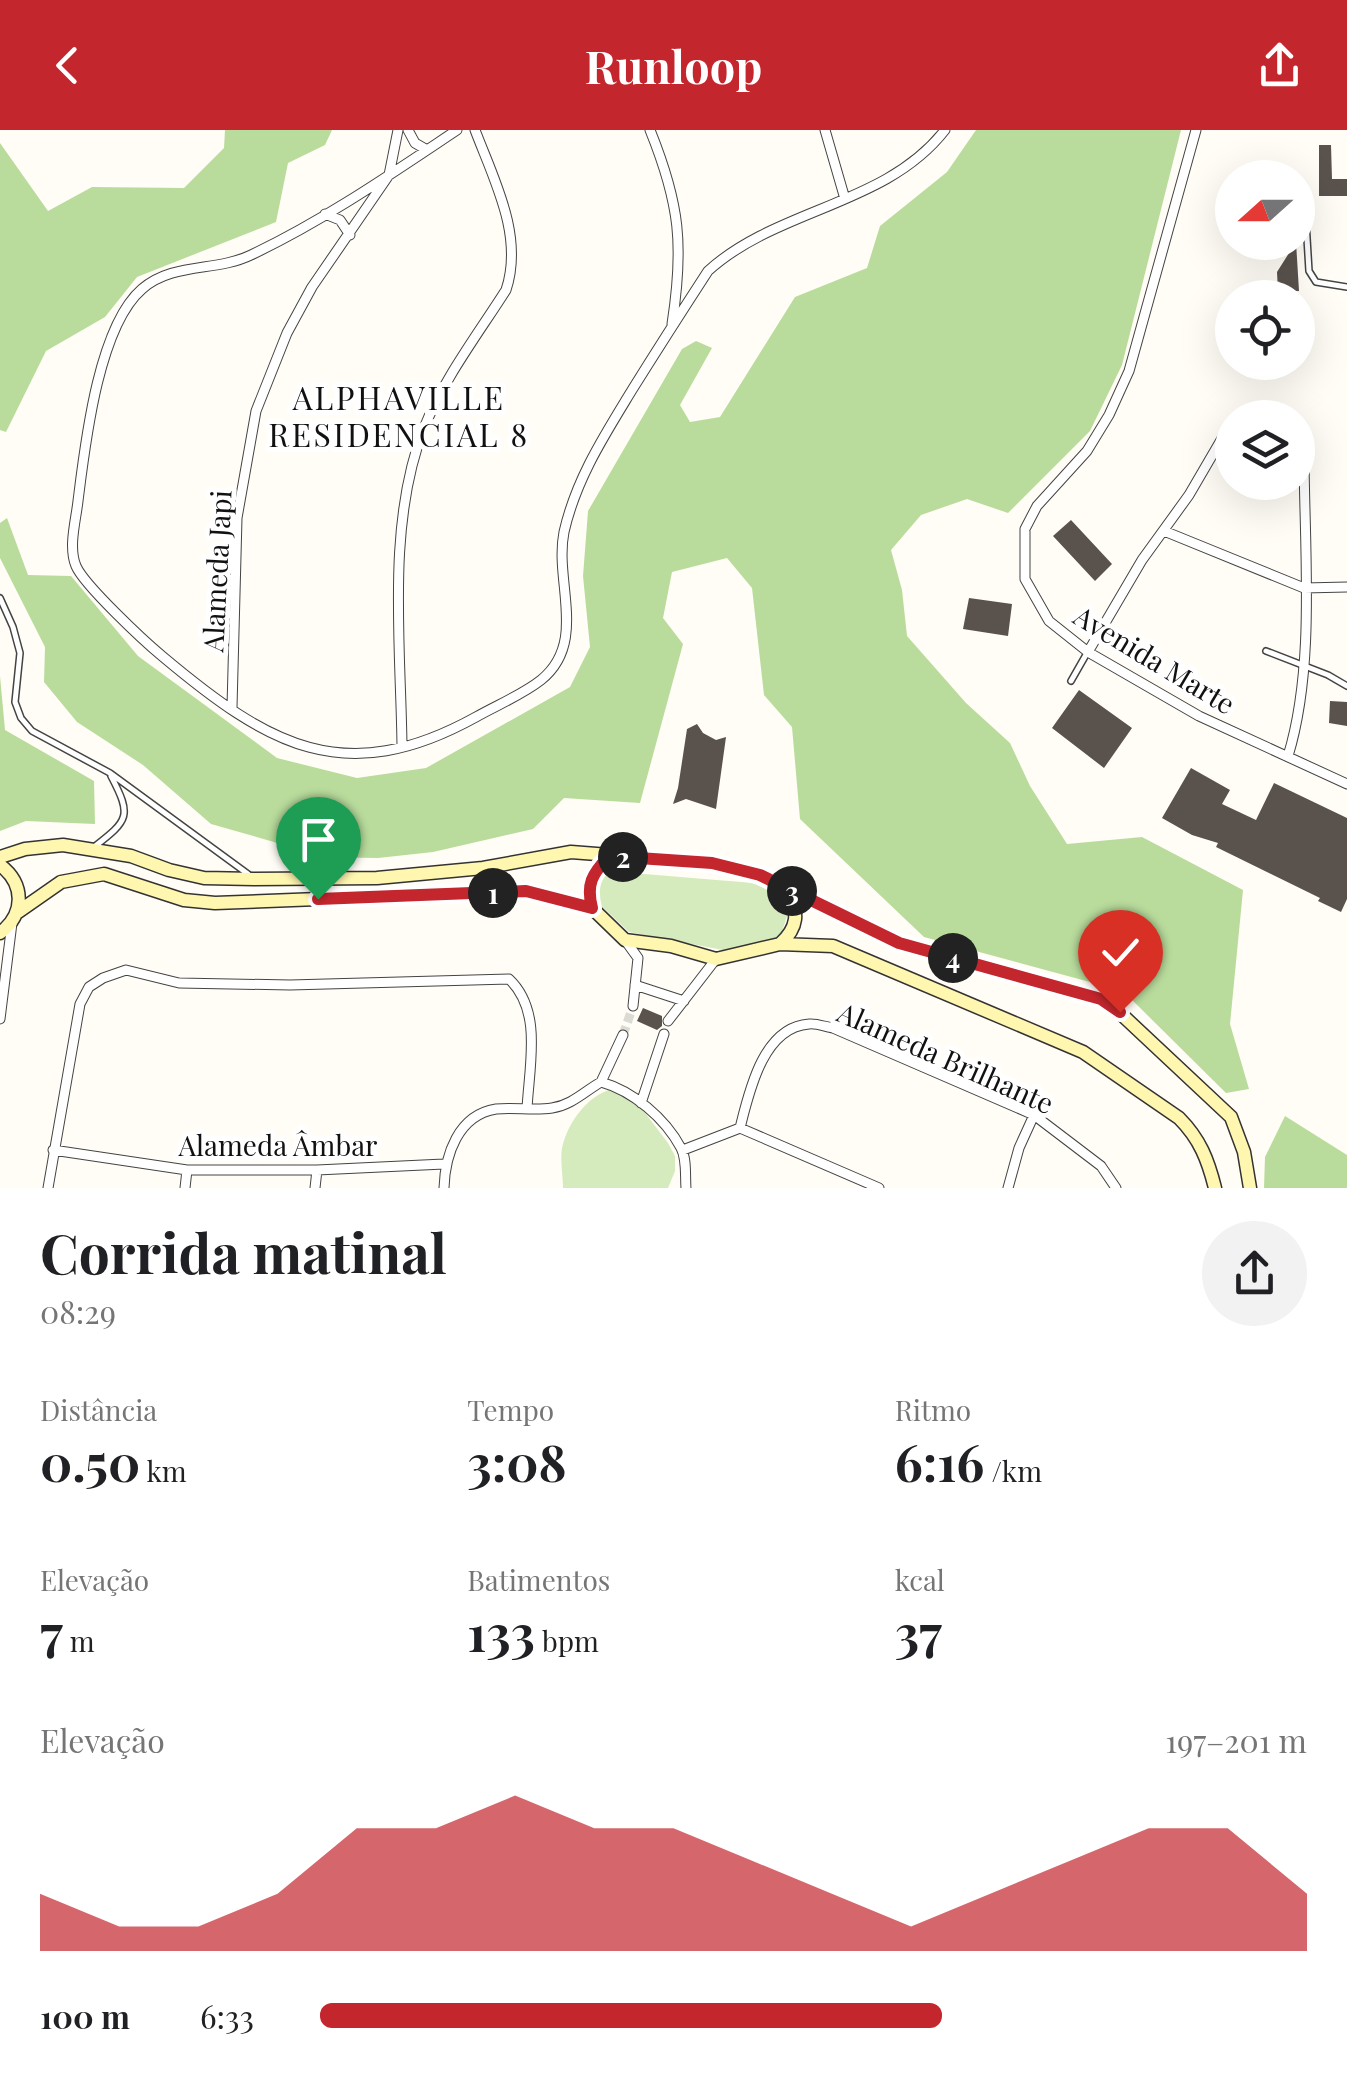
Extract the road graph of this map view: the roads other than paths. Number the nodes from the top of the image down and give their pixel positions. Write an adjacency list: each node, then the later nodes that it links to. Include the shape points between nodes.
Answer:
1 (398, 130): 10 (street)
2 (408, 130): 9 (street)
3 (457, 130): 9 (street)
4 (475, 130): 29 (street, via 511,232 511,274 424,427 414,463 400,540)
5 (650, 130): 16 (street, via 675,201 679,234)
6 (826, 130): 11 (street)
7 (945, 130): 11 (street, via 904,170)
8 (1196, 130): 24 (street, Avenida Marte, via 1129,371 1110,416 1036,506 1026,529 1026,579 1036,600 1049,621)
9 (427, 150): 10 (street)
10 (389, 175): 12 (street); 13 (street, Alameda Japi)
11 (845, 199): 16 (street, via 729,252)
12 (325, 214): 13 (street, via 340,220); 28 (street, via 246,258 176,272 142,289 124,310 102,366 86,439 76,568 142,638)
13 (350, 235): 28 (street, Alameda Japi, via 287,333 256,411 237,518)
14 (1308, 260): 15 (lane, via 1316,282)
15 (1347, 287)
16 (671, 327): 29 (street, via 580,476 562,545 568,636 554,667 465,723)
17 (1215, 450): 19 (street)
18 (1304, 500): 21 (street)
19 (1164, 532): 21 (street); 24 (street)
20 (1347, 587): 21 (street)
21 (1304, 588): 25 (street)
22 (0, 598): 31 (lane, via 20,653 20,718)
23 (1266, 651): 25 (lane)
24 (1088, 652): 26 (lane); 30 (street, Avenida Marte, via 1200,716)
25 (1304, 666): 27 (lane); 30 (street)
26 (1071, 681)
27 (1347, 686)
28 (232, 707): 29 (street, via 318,751 354,756)
29 (402, 747)
30 (1288, 756): 32 (street, Avenida Marte)
31 (110, 773): 33 (lane, via 127,805 125,818); 37 (lane)
32 (1347, 784)
33 (91, 848): 35 (street, via 50,845); 37 (street, via 204,878)
34 (609, 856): 37 (street, via 572,852 377,878); 38 (street, via 731,866); 39 (street, via 588,884)
35 (0, 857)
36 (0, 865): 40 (street, via 18,887)
37 (254, 879)
38 (790, 890): 43 (street, via 796,924); 73 (street, via 899,943 1101,999 1230,1116)
39 (592, 908): 40 (street, via 526,891 215,903 104,874 61,882); 42 (street)
40 (15, 918): 41 (street); 48 (street)
41 (0, 933)
42 (626, 940): 44 (street); 45 (street, via 638,958)
43 (780, 944): 44 (street); 72 (street, via 833,946 1083,1052 1192,1131)
44 (716, 959): 46 (street)
45 (636, 984): 46 (street); 47 (street)
46 (684, 1001): 49 (street)
47 (633, 1006)
48 (0, 1019)
49 (668, 1021)
50 (664, 1034): 53 (street)
51 (623, 1036): 52 (street)
52 (599, 1083): 53 (street); 54 (street, via 562,1106)
53 (641, 1103): 58 (street)
54 (528, 1109): 57 (street, via 530,1014 509,979 197,984 126,970 89,987 80,1004); 59 (street, via 494,1110 464,1125)
55 (1034, 1115): 56 (street, Alameda Brilhante, via 833,1028 809,1024 784,1032 765,1055); 70 (street); 71 (street, Alameda Brilhante, via 1101,1166)
56 (740, 1128): 58 (street); 69 (street)
57 (54, 1150): 60 (street, Alameda Âmbar); 63 (street)
58 (683, 1150): 62 (street)
59 (444, 1164): 61 (street, Alameda Âmbar); 66 (street)
60 (187, 1170): 61 (street, Alameda Âmbar); 64 (street)
61 (317, 1170): 65 (street)
62 (686, 1175): 67 (street); 68 (street)
63 (48, 1188)
64 (185, 1188)
65 (315, 1188)
66 (444, 1188)
67 (676, 1188)
68 (686, 1188)
69 (880, 1188)
70 (1008, 1188)
71 (1116, 1188)
72 (1215, 1188)
73 (1250, 1188)

